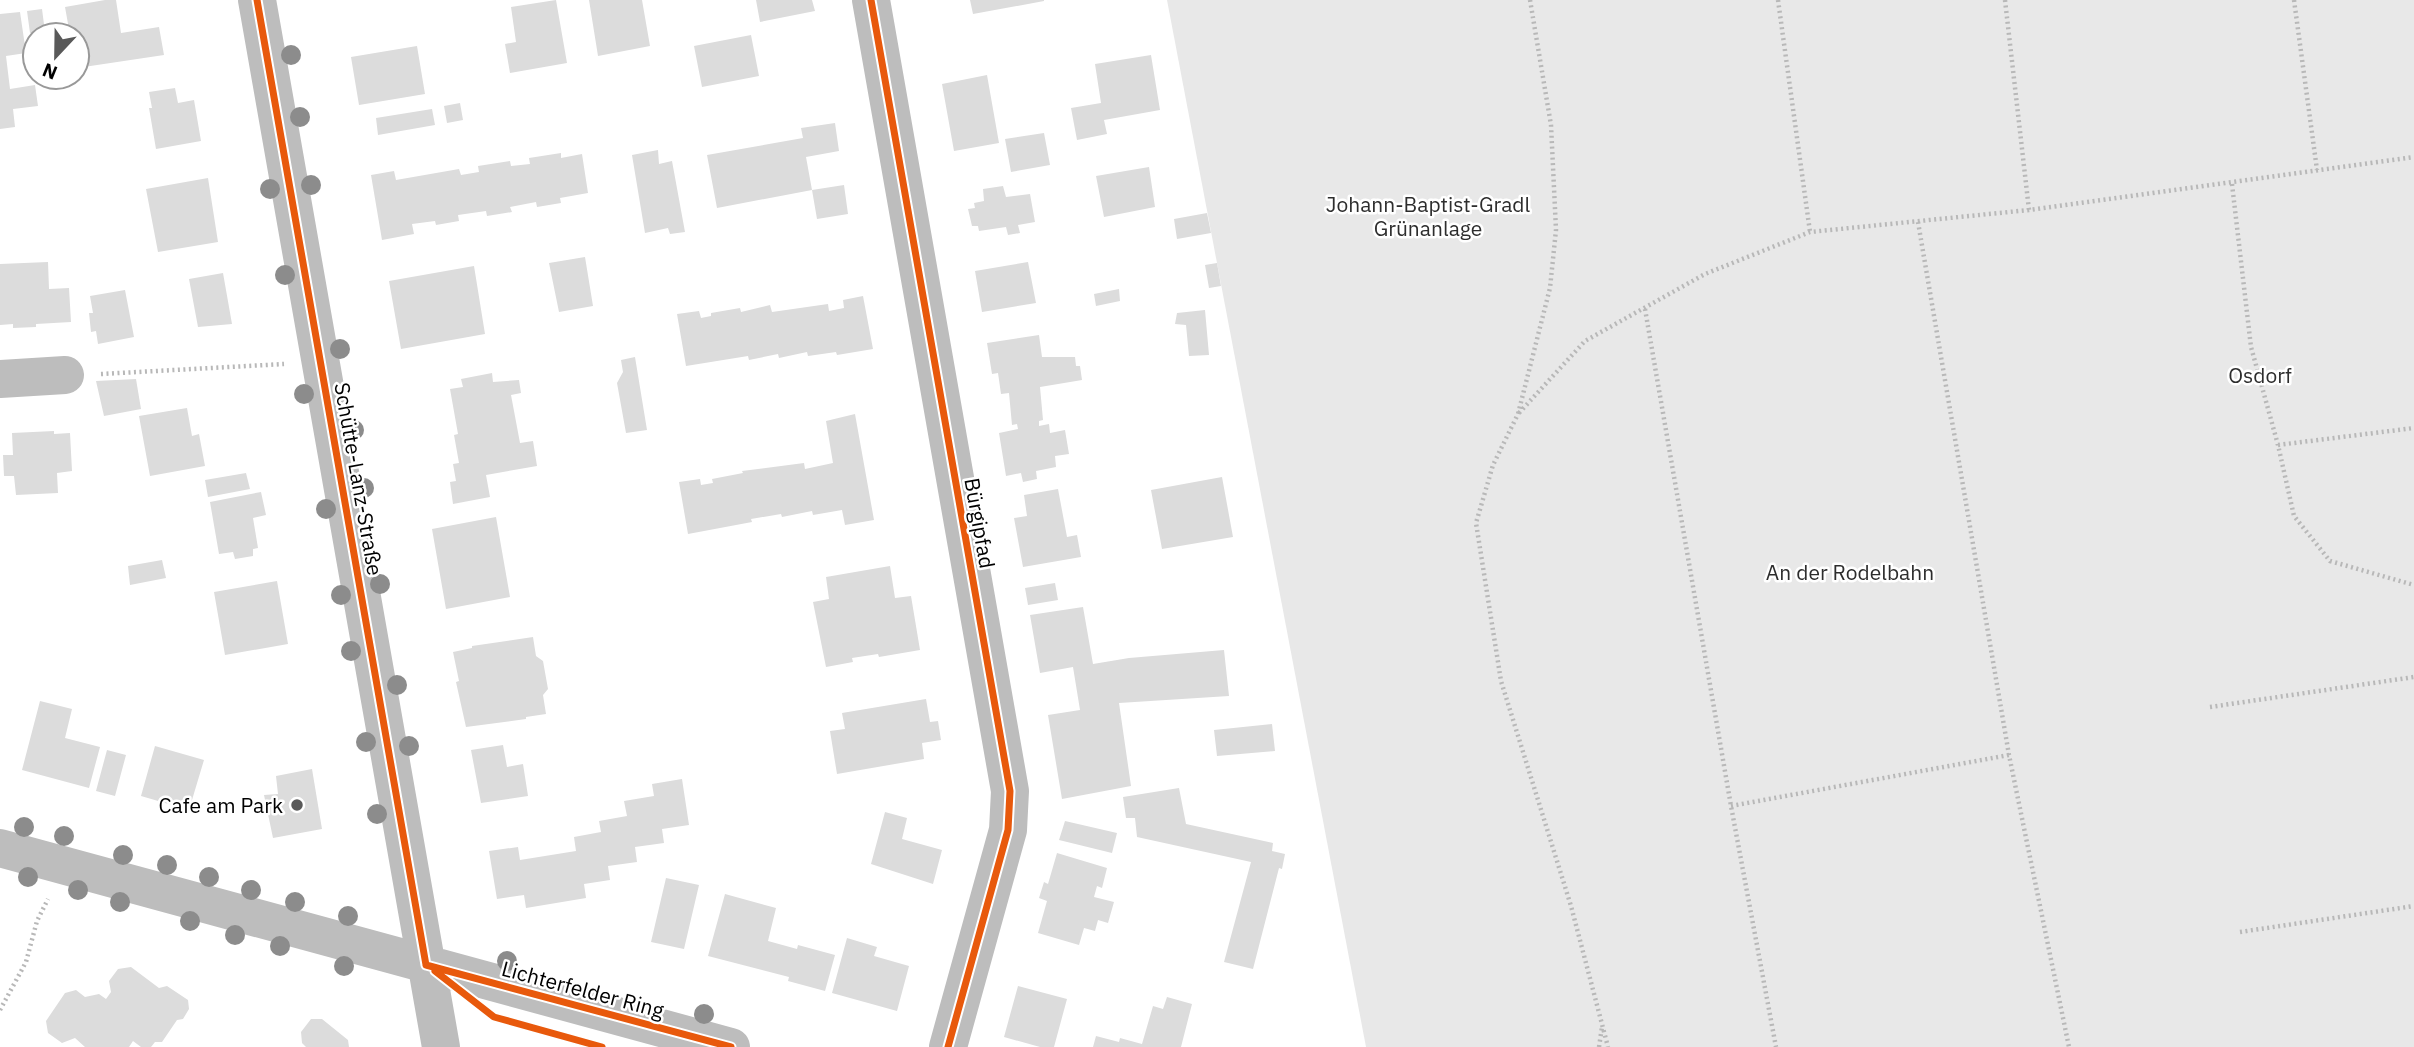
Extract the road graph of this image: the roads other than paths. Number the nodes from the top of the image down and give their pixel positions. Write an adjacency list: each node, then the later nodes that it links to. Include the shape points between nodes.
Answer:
1 (257, 0): 6 (street, Schütte-Lanz-Straße)
2 (872, 0): 9 (street, Bürgipfad, via 1010,791 1008,830)
3 (65, 375): 4 (street)
4 (0, 379)
5 (0, 848): 6 (street, Lichterfelder Ring)
6 (426, 965): 7 (street, Schütte-Lanz-Straße); 8 (street, Lichterfelder Ring)
7 (441, 1047)
8 (731, 1047)
9 (948, 1047)

